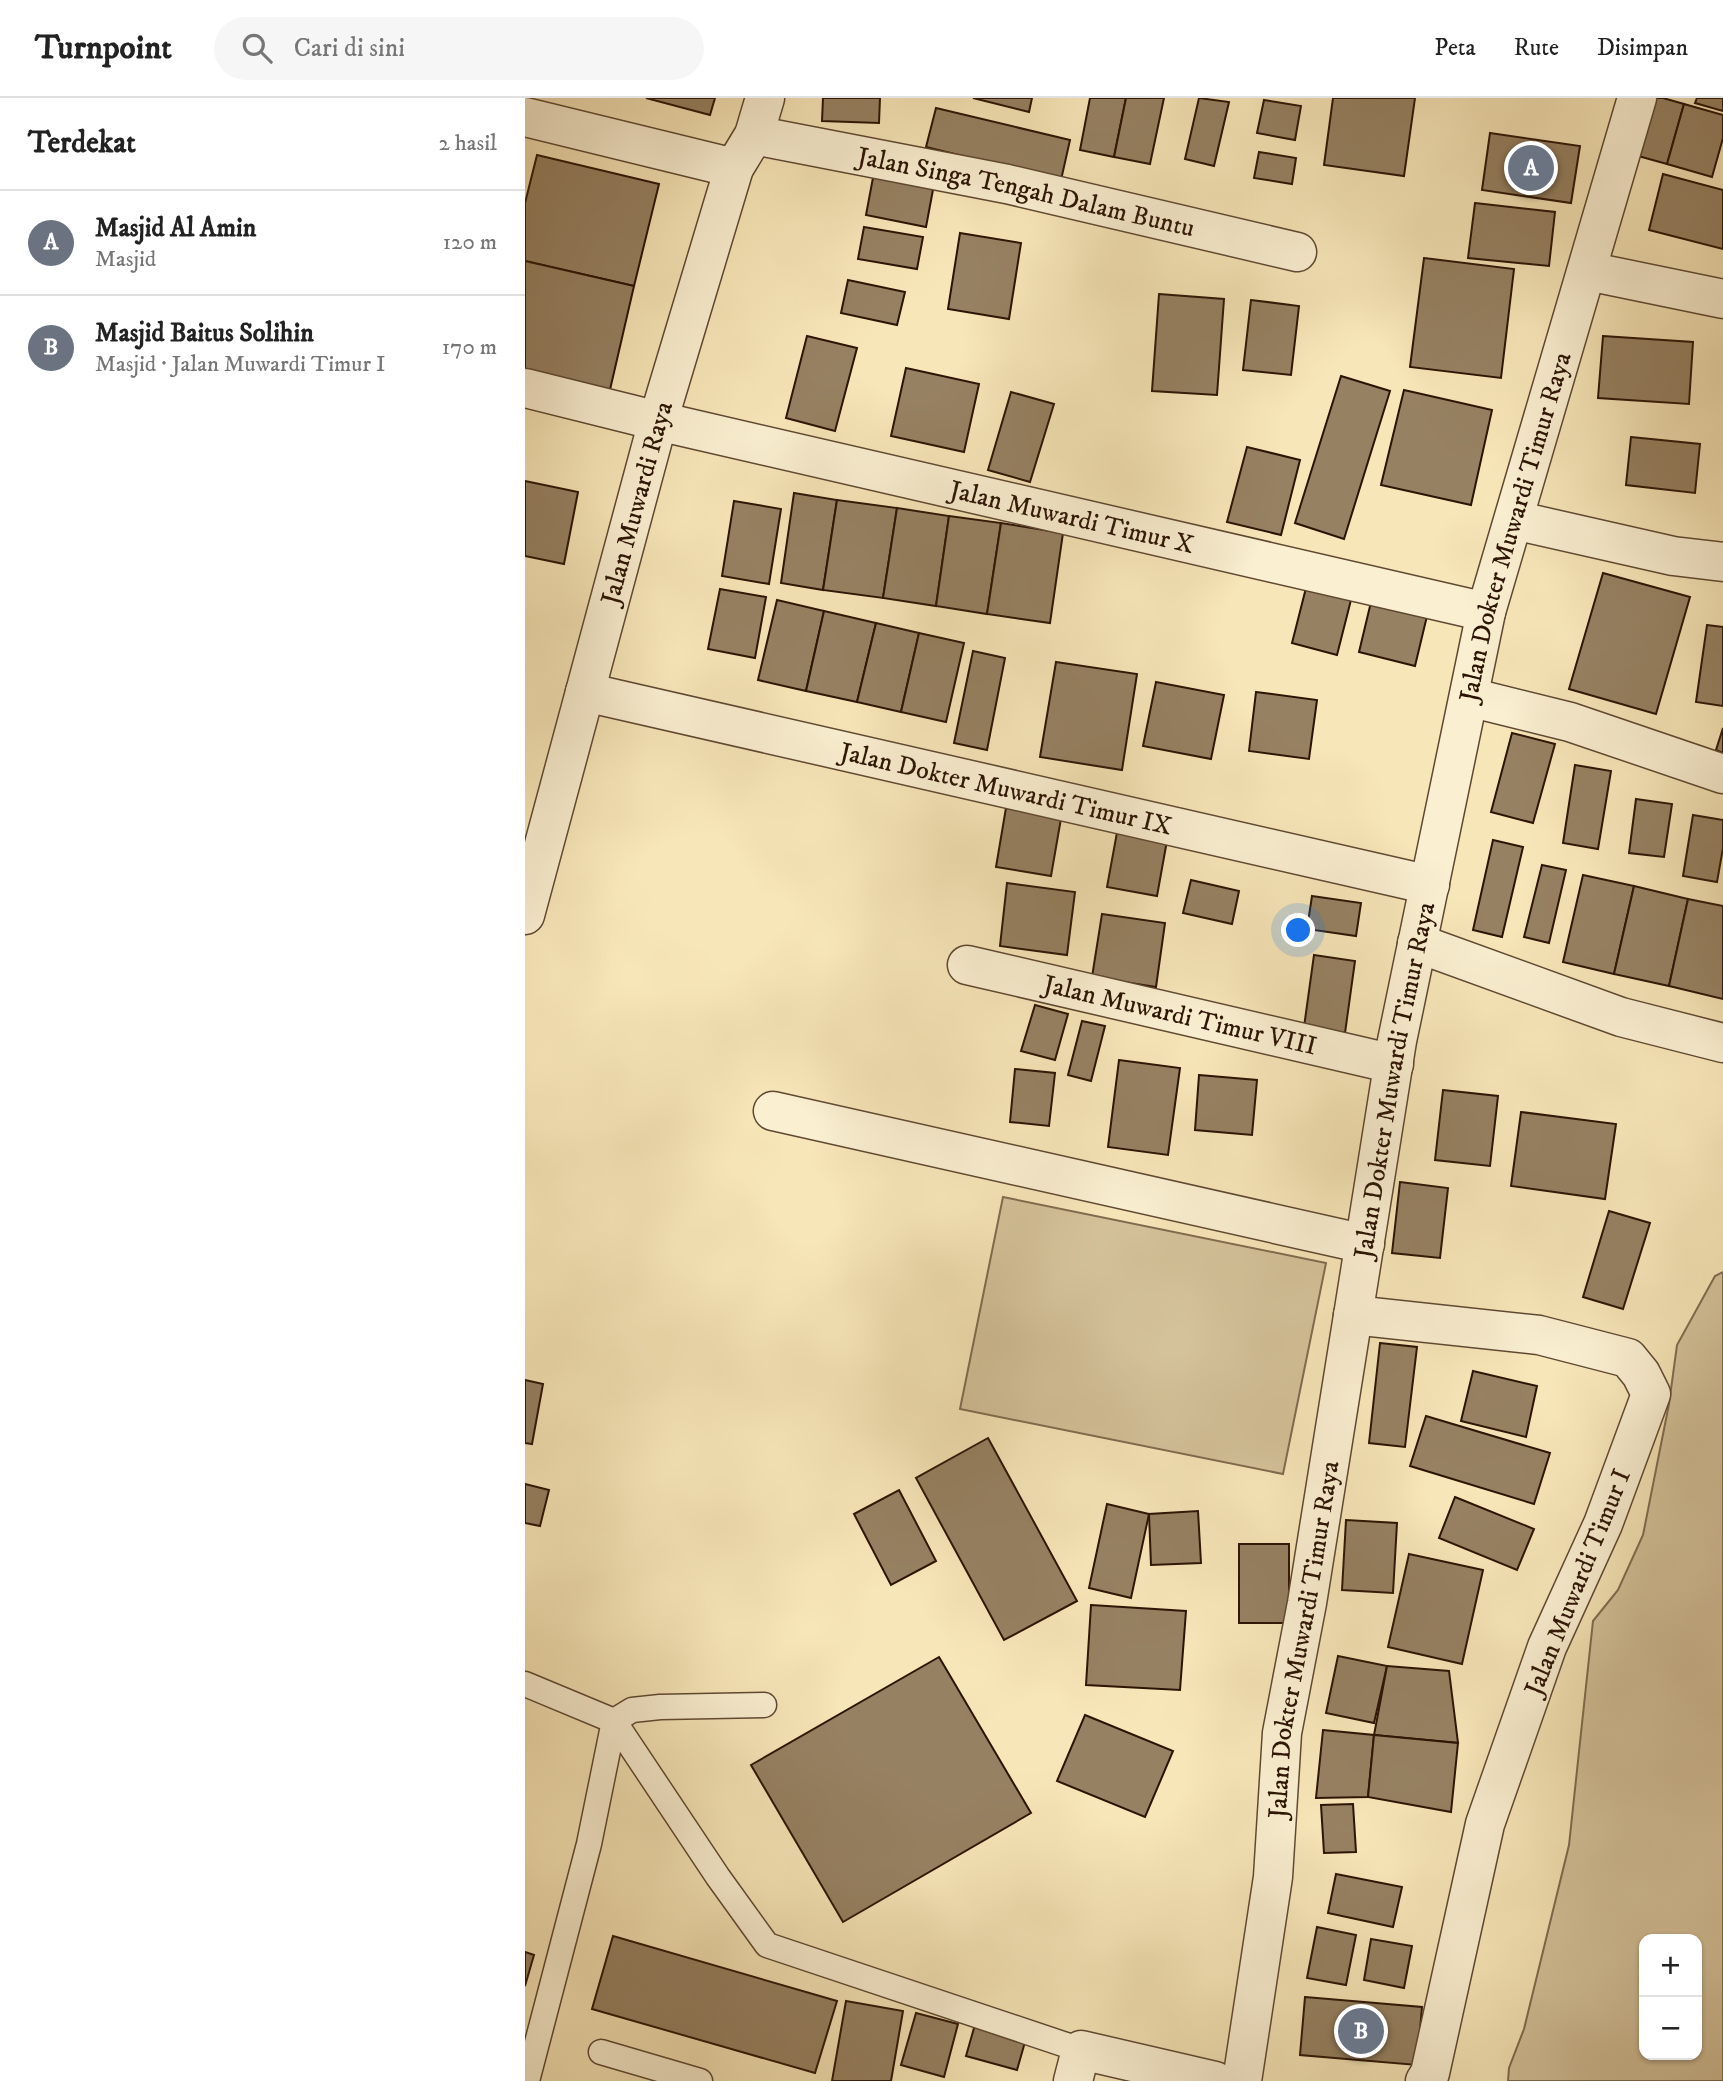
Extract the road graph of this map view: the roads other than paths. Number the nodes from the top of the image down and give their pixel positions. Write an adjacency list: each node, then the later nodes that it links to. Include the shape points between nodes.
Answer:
1 (765, 98): 4 (street, Jalan Muwardi Raya)
2 (1637, 98): 7 (street, Jalan Dokter Muwardi Timur Raya)
3 (525, 117): 5 (street)
4 (754, 135): 5 (street, Jalan Muwardi Raya); 6 (street, Jalan Singa Tengah Dalam Buntu, via 1007,184)
5 (734, 168): 10 (street, Jalan Muwardi Raya)
6 (1297, 252)
7 (1587, 271): 8 (street); 11 (street, Jalan Dokter Muwardi Timur Raya)
8 (1723, 299)
9 (525, 388): 10 (street, Jalan Muwardi Timur X)
10 (658, 421): 13 (street, Jalan Muwardi Timur X); 14 (street, Jalan Muwardi Raya)
11 (1514, 520): 12 (street, via 1673,556); 13 (street, Jalan Dokter Muwardi Timur Raya)
12 (1723, 562)
13 (1486, 612): 15 (street, Jalan Dokter Muwardi Timur Raya)
14 (585, 692): 17 (street, Jalan Dokter Muwardi Timur IX); 18 (street, Jalan Muwardi Raya)
15 (1469, 697): 16 (street, via 1570,722); 17 (street, Jalan Dokter Muwardi Timur Raya)
16 (1723, 774)
17 (1430, 885): 19 (street, Jalan Dokter Muwardi Timur Raya)
18 (525, 915)
19 (1417, 943): 21 (street, via 1621,1017); 22 (street, Jalan Dokter Muwardi Timur Raya)
20 (967, 965): 22 (street, Jalan Muwardi Timur VIII)
21 (1723, 1043)
22 (1394, 1064): 24 (street, Jalan Dokter Muwardi Timur Raya)
23 (773, 1111): 24 (street)
24 (1365, 1244): 25 (street, Jalan Dokter Muwardi Timur Raya)
25 (1353, 1315): 34 (street, Jalan Dokter Muwardi Timur Raya, via 1282,1733 1273,1877); 35 (street, Jalan Muwardi Timur I, via 1539,1335 1628,1358 1651,1394 1603,1524 1547,1647 1485,1824)
26 (525, 1684): 28 (lane)
27 (764, 1705): 28 (lane, via 641,1709)
28 (614, 1721): 30 (lane, via 767,1945); 31 (lane, via 589,1844)
29 (601, 2052): 32 (lane)
30 (1077, 2065): 33 (street)
31 (527, 2081)
32 (700, 2081)
33 (1215, 2081)
34 (1242, 2081)
35 (1425, 2081)

